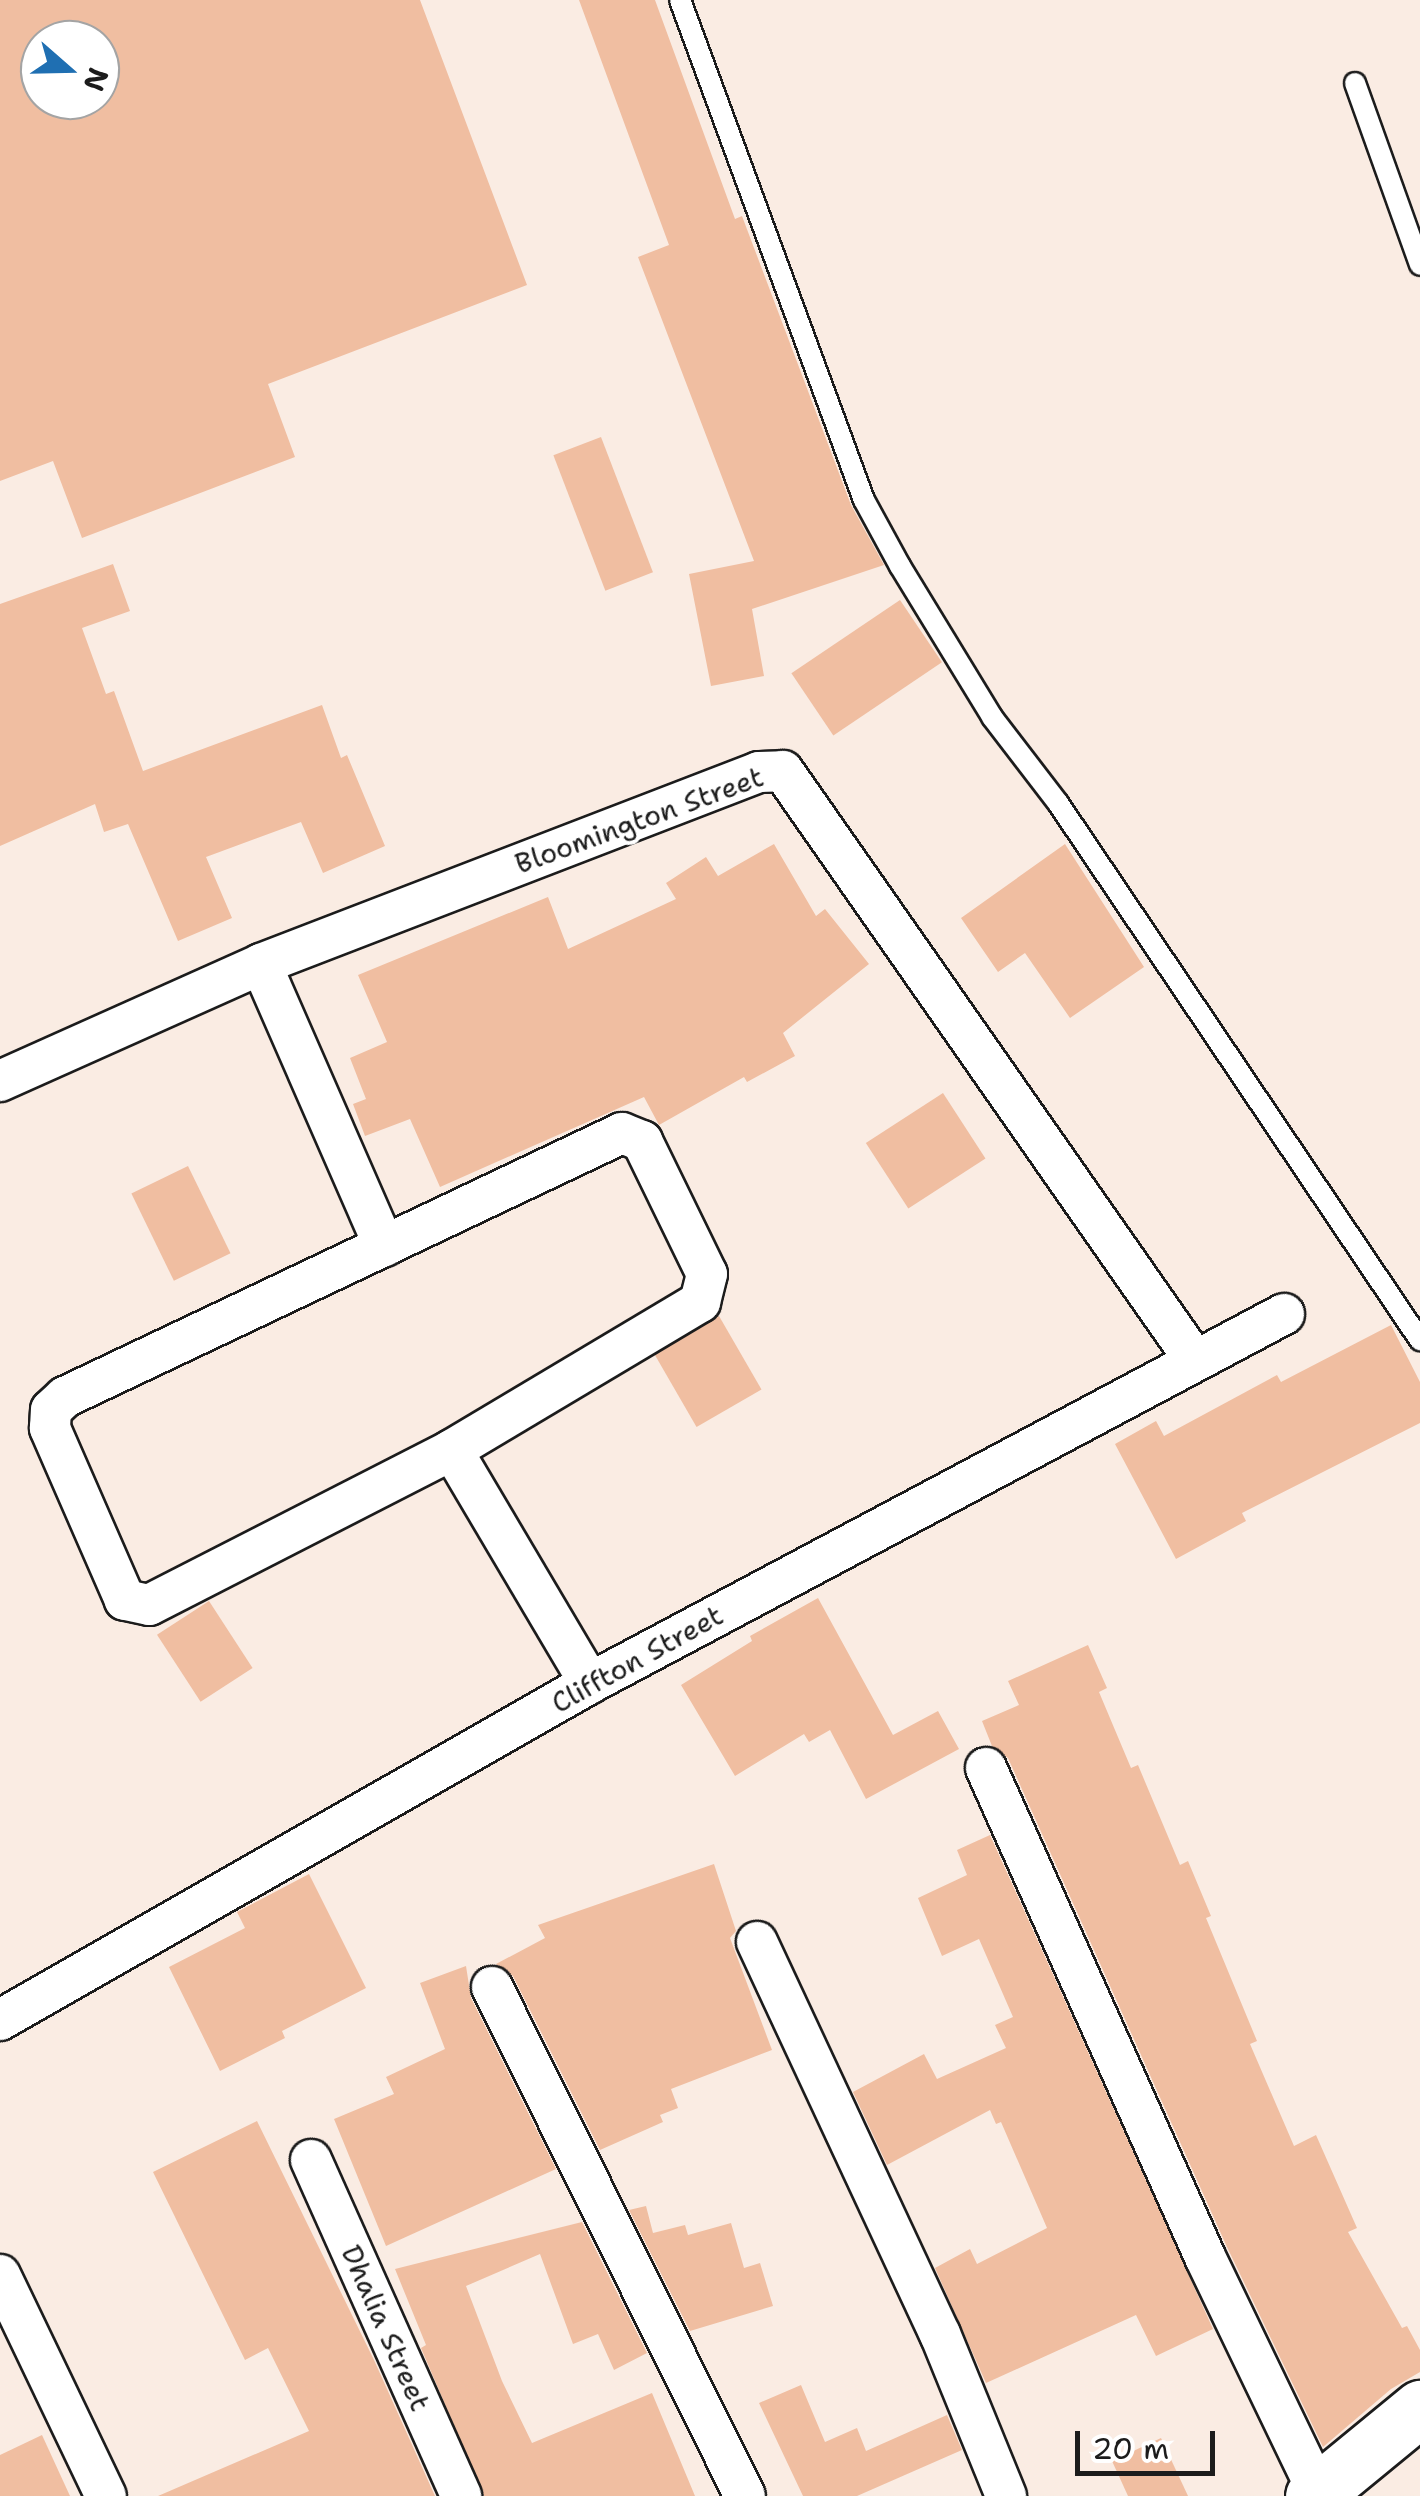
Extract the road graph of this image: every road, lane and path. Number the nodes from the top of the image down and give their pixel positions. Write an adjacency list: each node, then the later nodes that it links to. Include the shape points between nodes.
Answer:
1 (680, 0): 8 (lane, via 864,500 900,566 992,717 1058,803)
2 (1354, 83): 3 (lane)
3 (1420, 265)
4 (261, 964): 5 (street, Bloomington Street); 6 (street); 9 (street, Bloomington Street, via 759,772 783,771)
5 (0, 1081)
6 (384, 1246): 10 (street, via 622,1132 642,1141 707,1274 700,1302); 10 (street, via 65,1398 51,1410 50,1428 125,1600 136,1605 149,1605)
7 (1284, 1314): 9 (street, Cliffton Street)
8 (1420, 1340)
9 (1194, 1359): 11 (street, Cliffton Street)
10 (452, 1450): 11 (street)
11 (590, 1684): 15 (street, Cliffton Street)
12 (986, 1768): 19 (street)
13 (757, 1942): 23 (street, via 940,2334)
14 (492, 1987): 22 (street)
15 (0, 2020)
16 (311, 2160): 21 (street, Dhalia Street)
17 (0, 2275): 20 (street)
18 (1420, 2408): 19 (street)
19 (1317, 2495)
20 (106, 2496)
21 (461, 2496)
22 (745, 2496)
23 (1006, 2496)

